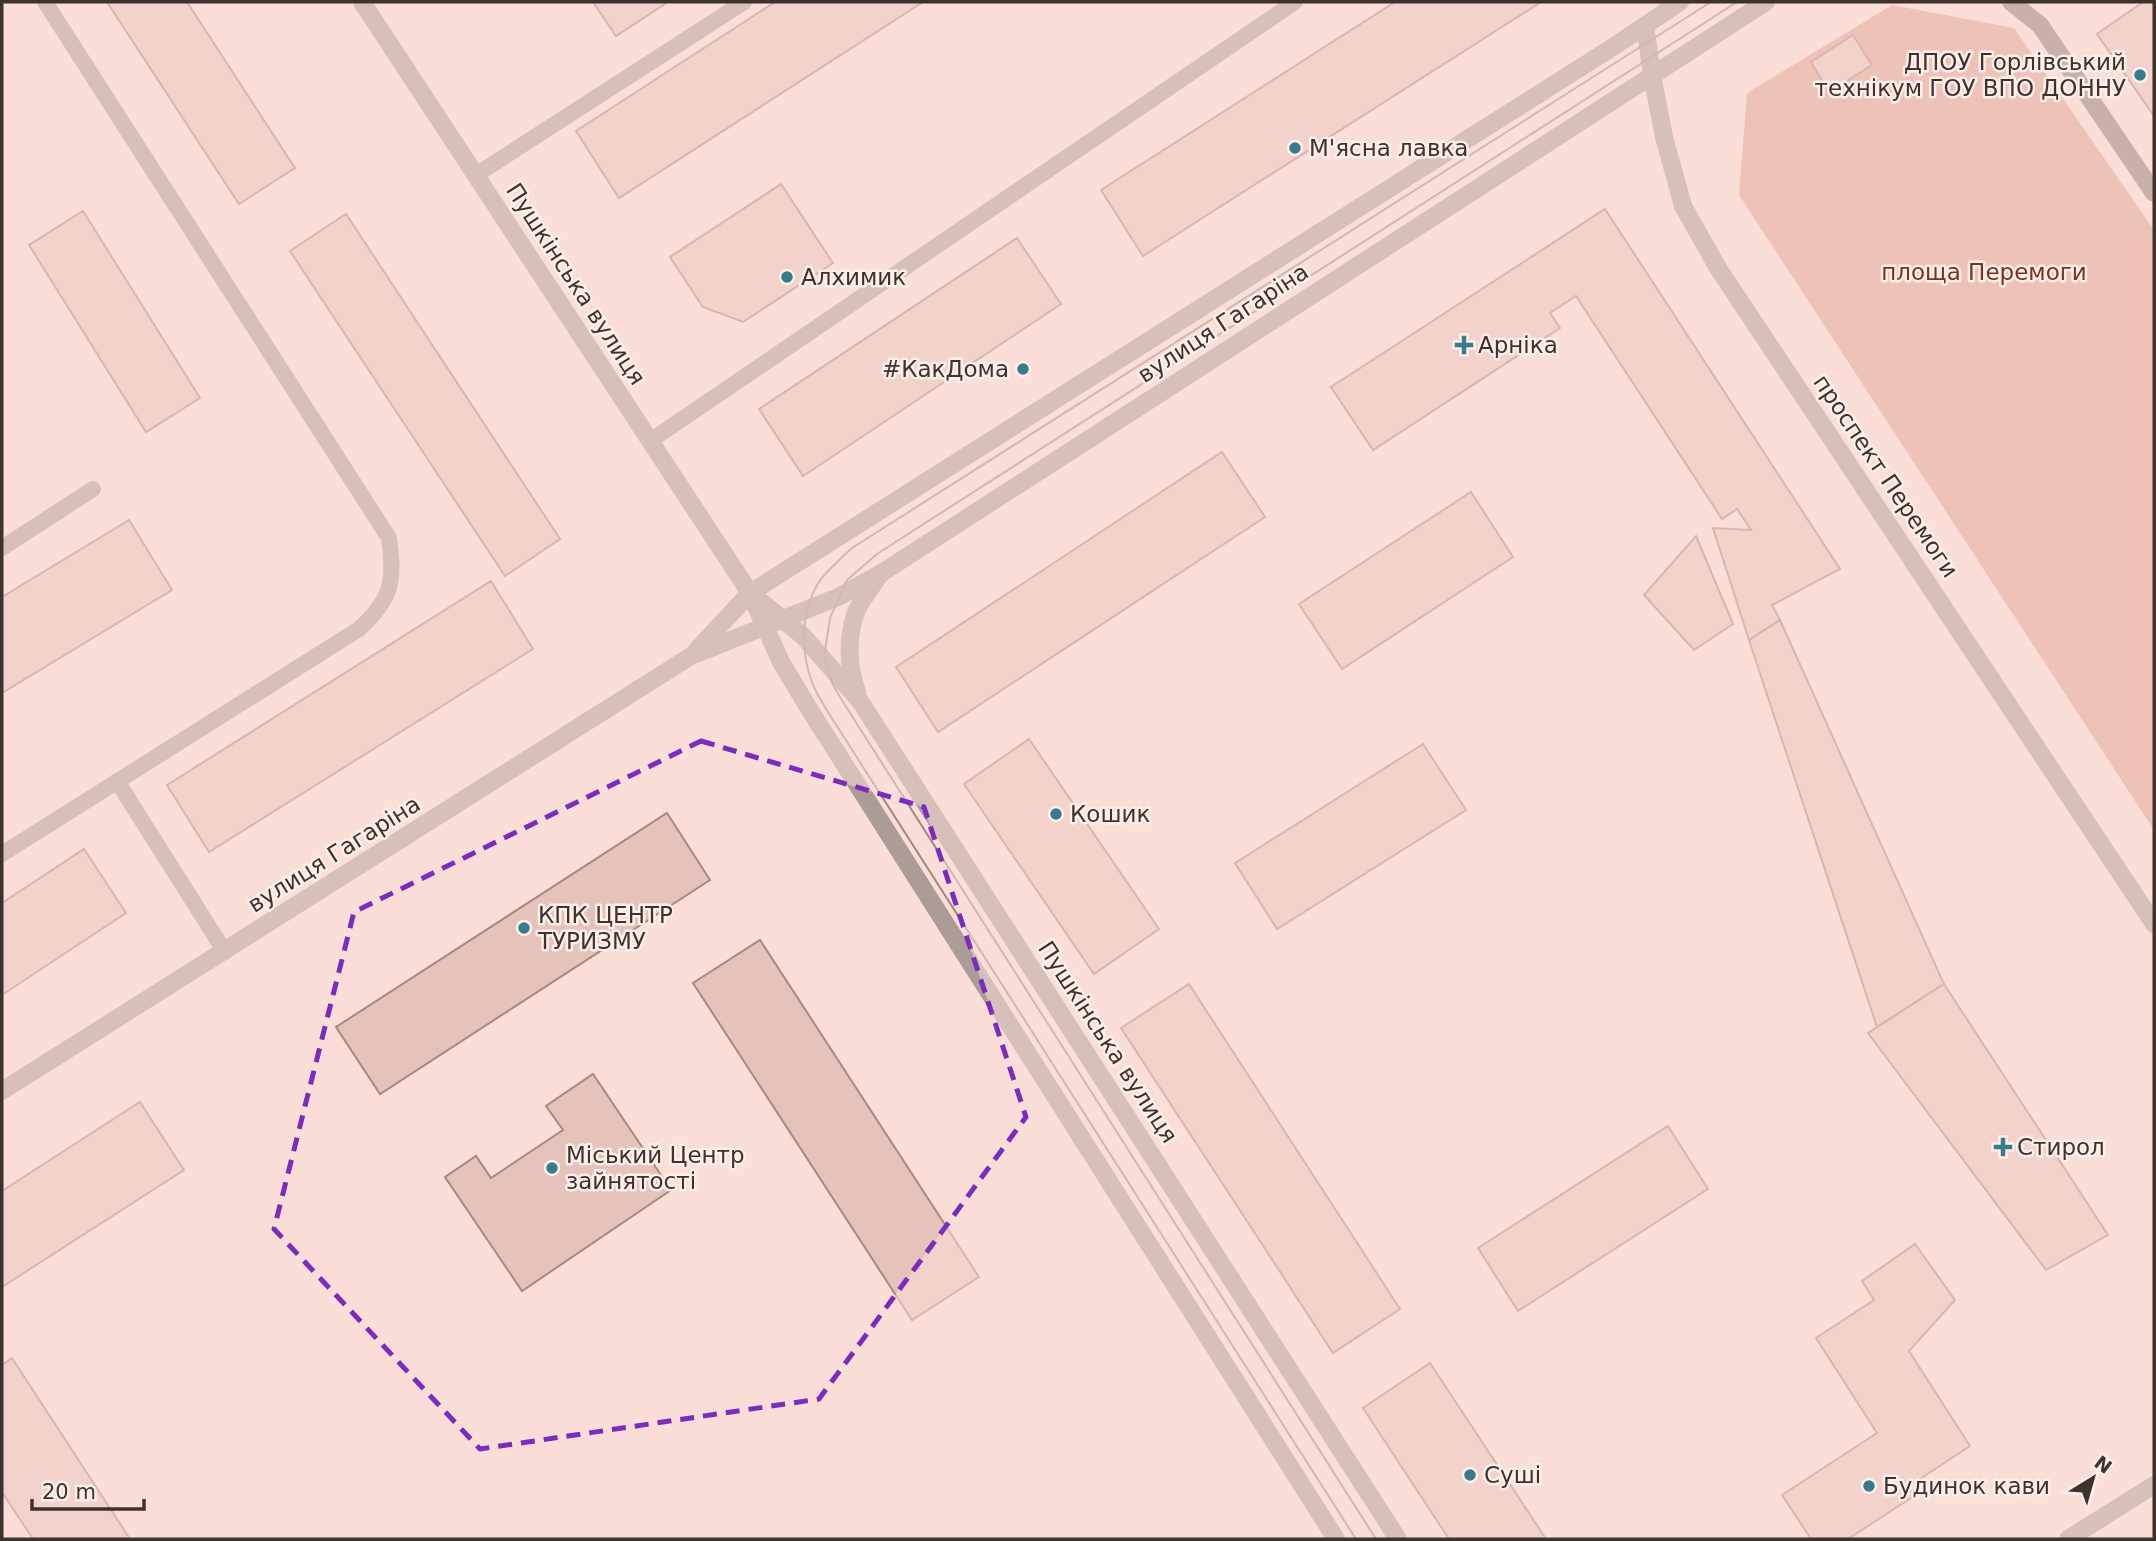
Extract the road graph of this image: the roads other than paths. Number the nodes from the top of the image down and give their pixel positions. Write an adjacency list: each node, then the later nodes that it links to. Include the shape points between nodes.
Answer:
1 (45, 2): 23 (lane, via 389,538 393,565 387,596 359,629)
2 (362, 2): 12 (street, Пушкінська вулиця)
3 (744, 2): 12 (lane)
4 (1295, 2): 14 (lane)
5 (1680, 2): 9 (street, вулиця Гагаріна)
6 (1766, 2): 11 (street, вулиця Гагаріна)
7 (2011, 2): 10 (main road)
8 (2024, 2): 10 (main road)
9 (1645, 25): 11 (street, проспект Перемоги); 18 (street, вулиця Гагаріна)
10 (2040, 25): 13 (main road)
11 (1652, 75): 17 (street, вулиця Гагаріна); 25 (street, проспект Перемоги, via 1683,206 1718,268)
12 (476, 175): 14 (street, Пушкінська вулиця)
13 (2154, 193)
14 (650, 441): 18 (street, Пушкінська вулиця)
15 (93, 489): 16 (lane)
16 (2, 548)
17 (880, 574): 19 (street, вулиця Гагаріна); 22 (street, via 855,613 849,649 851,677)
18 (750, 593): 19 (street, Пушкінська вулиця); 20 (street, Пушкінська вулиця); 21 (street, вулиця Гагаріна)
19 (783, 620): 20 (street, вулиця Гагаріна); 22 (street, Пушкінська вулиця, via 824,657)
20 (765, 628): 21 (street, вулиця Гагаріна); 29 (street, Пушкінська вулиця, via 808,707)
21 (691, 656): 26 (street, вулиця Гагаріна)
22 (860, 701): 30 (street, Пушкінська вулиця)
23 (117, 781): 24 (lane); 26 (lane)
24 (2, 854)
25 (2154, 924)
26 (225, 952): 27 (street, вулиця Гагаріна)
27 (2, 1091)
28 (2154, 1485): 31 (street)
29 (1336, 1539)
30 (1398, 1539)
31 (2068, 1539)

